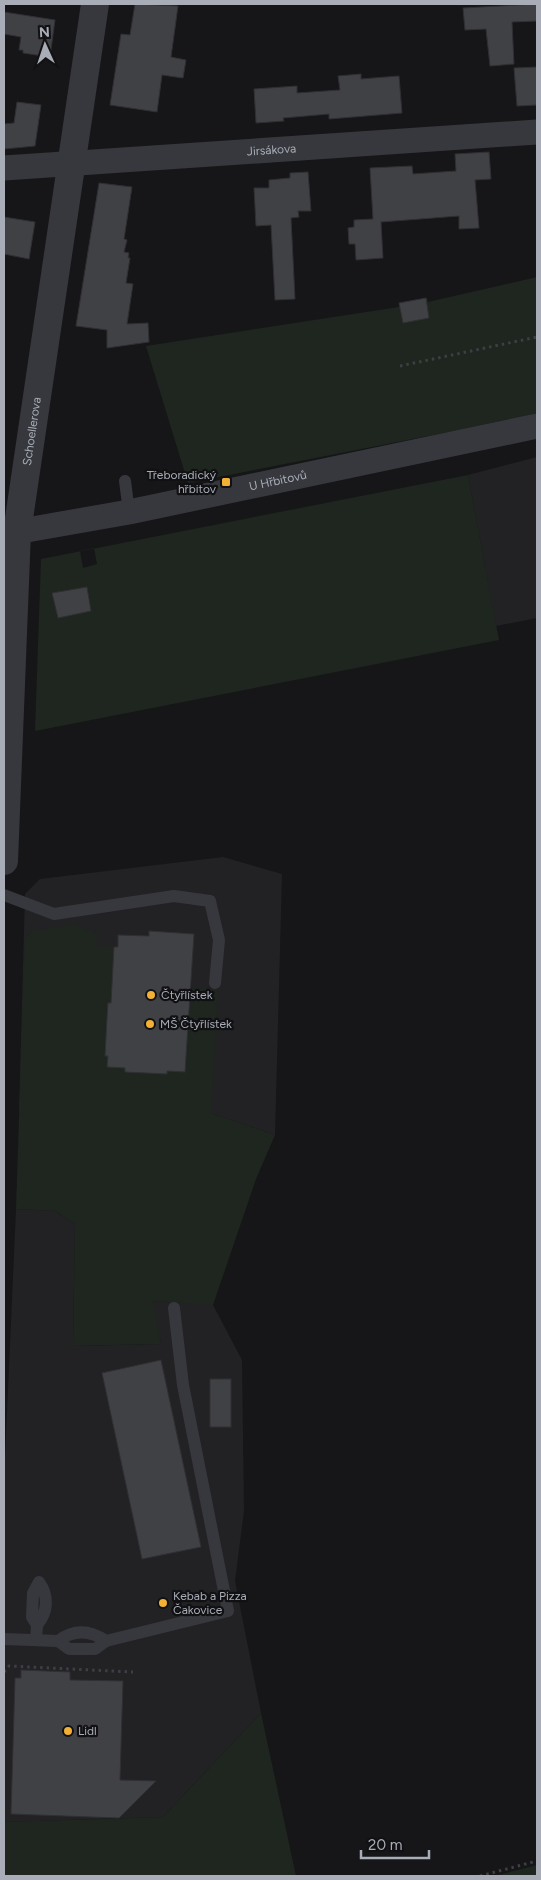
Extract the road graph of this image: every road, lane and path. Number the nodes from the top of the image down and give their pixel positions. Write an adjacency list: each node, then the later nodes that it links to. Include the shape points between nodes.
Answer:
1 (95, 4): 3 (street, Schoellerova)
2 (537, 132): 3 (street, Jirsákova)
3 (72, 164): 4 (street, Jirsákova); 10 (street, Schoellerova)
4 (4, 168)
5 (537, 337): 6 (path)
6 (400, 366)
7 (537, 426): 9 (street, U Hřbitovů)
8 (125, 481): 9 (lane)
9 (129, 512): 10 (street, U Hřbitovů)
10 (11, 533): 11 (street, Schoellerova)
11 (8, 691): 12 (street, Schoellerova)
12 (4, 861)
13 (4, 895): 14 (lane, via 54,914 174,896 210,901 219,940)
14 (215, 982)
15 (174, 1308): 18 (lane, via 183,1385 228,1612 106,1641 94,1632 69,1633 58,1641)
16 (37, 1625): 18 (lane)
17 (4, 1640): 18 (lane)
18 (36, 1640)
19 (4, 1672): 20 (path, via 9,1666)
20 (133, 1672)
21 (537, 1861): 22 (path)
22 (480, 1876)

